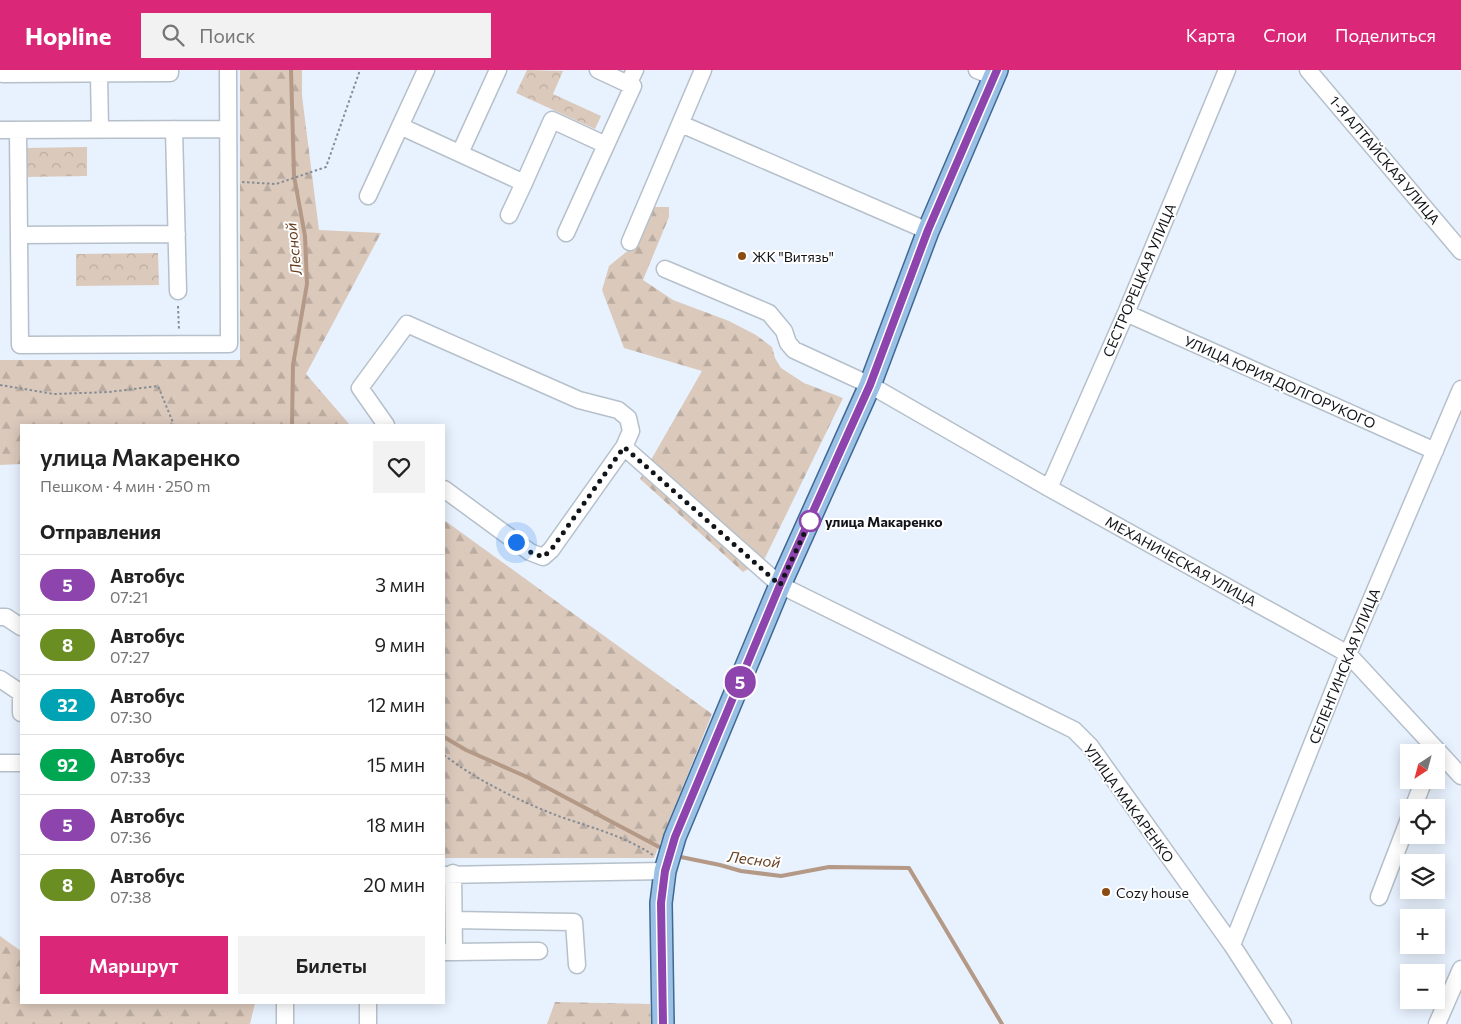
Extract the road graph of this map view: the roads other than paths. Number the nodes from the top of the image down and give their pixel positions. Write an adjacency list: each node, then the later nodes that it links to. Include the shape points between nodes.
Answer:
1 (170, 70): 11 (street, via 170,73)
2 (228, 70): 16 (street)
3 (426, 70): 14 (street)
4 (498, 70): 21 (street)
5 (598, 70): 12 (street)
6 (703, 70): 13 (street)
7 (1227, 70): 33 (street, СЕСТРОРЕЦКАЯ УЛИЦА)
8 (1308, 70): 30 (street, 1-Я АЛТАЙСКАЯ УЛИЦА)
9 (989, 72): 25 (main road)
10 (3, 74): 11 (street)
11 (99, 74): 19 (street)
12 (632, 77): 20 (street, via 633,86)
13 (681, 124): 25 (street); 29 (street)
14 (400, 126): 21 (street); 23 (street)
15 (174, 129): 16 (street); 19 (street); 27 (street)
16 (228, 129): 28 (street, via 229,344 20,345)
17 (0, 130): 18 (street)
18 (18, 130): 19 (street); 28 (street)
19 (100, 130)
20 (606, 145): 22 (street, via 552,120); 26 (street)
21 (460, 153): 22 (street)
22 (524, 183): 24 (street)
23 (368, 196)
24 (508, 215)
25 (928, 230): 34 (main road)
26 (566, 232)
27 (177, 234): 28 (street); 32 (street)
28 (19, 235)
29 (630, 242)
30 (1461, 251)
31 (665, 269): 34 (street, МЕХАНИЧЕСКАЯ УЛИЦА, via 769,313 794,350)
32 (178, 291)
33 (1126, 313): 38 (street, УЛИЦА ЮРИЯ ДОЛГОРУКОГО); 39 (street, СЕСТРОРЕЦКАЯ УЛИЦА)
34 (870, 385): 39 (street, МЕХАНИЧЕСКАЯ УЛИЦА); 41 (main road)
35 (1461, 389): 38 (street, СЕЛЕНГИНСКАЯ УЛИЦА)
36 (385, 424): 37 (street, via 360,388 407,324 578,400 618,410 628,418 631,431)
37 (624, 447): 40 (street, via 543,557 530,552); 41 (street, УЛИЦА МАКАРЕНКО)
38 (1435, 451): 44 (street, СЕЛЕНГИНСКАЯ УЛИЦА)
39 (1049, 488): 44 (street, МЕХАНИЧЕСКАЯ УЛИЦА)
40 (445, 490)
41 (780, 585): 53 (main road, via 675,837); 57 (street, УЛИЦА МАКАРЕНКО, via 1074,730 1090,746)
42 (0, 617): 43 (street, via 6,617)
43 (20, 626)
44 (1348, 654): 47 (street, МЕХАНИЧЕСКАЯ УЛИЦА); 57 (street, СЕЛЕНГИНСКАЯ УЛИЦА)
45 (0, 678): 46 (street)
46 (20, 692)
47 (1429, 744)
48 (1445, 761): 51 (street, МЕХАНИЧЕСКАЯ УЛИЦА)
49 (0, 763): 50 (street)
50 (20, 763)
51 (1461, 776)
52 (1400, 842): 55 (street)
53 (667, 864): 54 (street); 66 (main road, via 660,928)
54 (448, 874): 56 (street)
55 (1379, 897)
56 (454, 920): 59 (street); 60 (street, via 574,922)
57 (1232, 945): 67 (street, УЛИЦА МАКАРЕНКО)
58 (539, 950): 59 (street)
59 (449, 952)
60 (577, 965)
61 (1461, 969): 68 (street)
62 (284, 1004): 64 (street)
63 (368, 1004): 65 (street)
64 (285, 1024)
65 (368, 1024)
66 (663, 1024)
67 (1283, 1024)
68 (1438, 1024)

